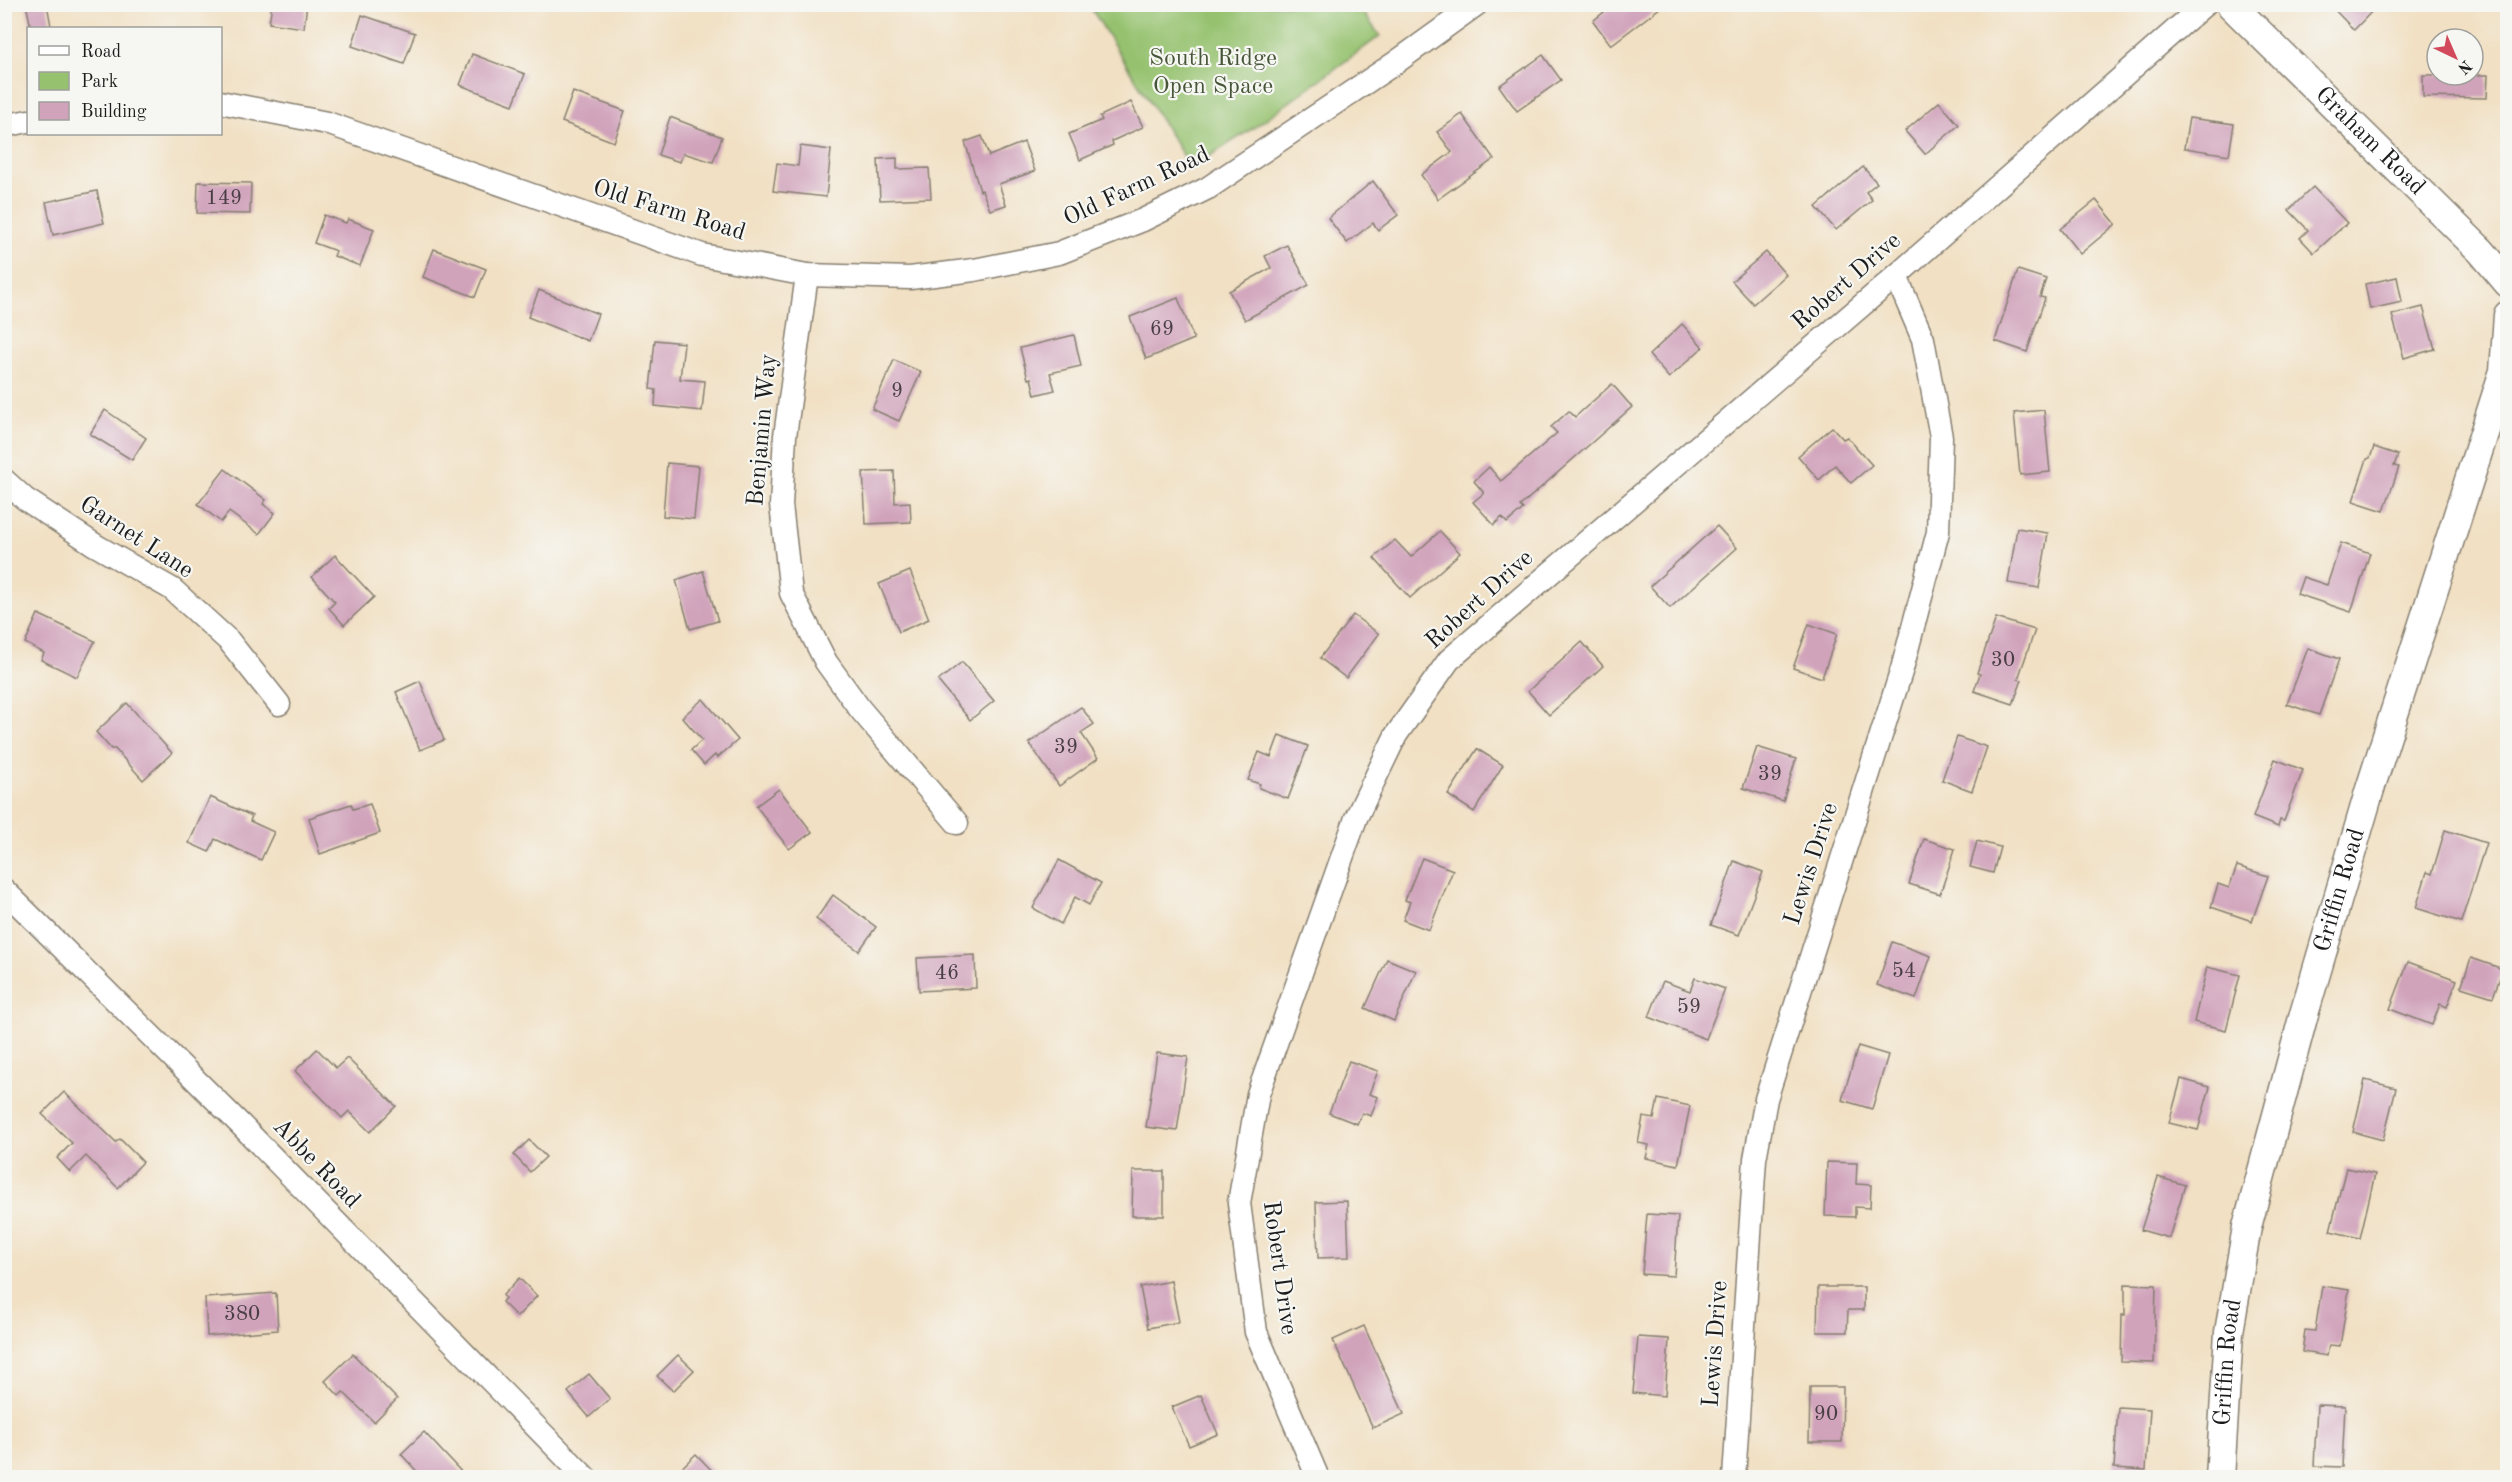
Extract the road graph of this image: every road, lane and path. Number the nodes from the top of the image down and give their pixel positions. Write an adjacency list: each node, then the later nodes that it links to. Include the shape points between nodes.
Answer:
1 (1477, 4): 7 (street, Old Farm Road, via 1238,169 1143,220 1059,253 974,270 910,278)
2 (2205, 4): 8 (street, Robert Drive)
3 (2230, 4): 9 (street, Graham Road, via 2481,251)
4 (222, 102): 7 (street, Old Farm Road, via 327,123 702,255)
5 (27, 121): 6 (street)
6 (4, 126)
7 (807, 275): 13 (street, Benjamin Way, via 785,436 781,505 791,593 833,672 860,710)
8 (1896, 276): 16 (street, Robert Drive, via 1449,660 1396,735 1356,818 1258,1094 1239,1203 1256,1332); 17 (street, Lewis Drive, via 1923,339 1941,437 1938,531 1902,669 1767,1099 1755,1160)
9 (2508, 283)
10 (2508, 315): 18 (street, Griffin Road, via 2504,371 2370,789 2247,1227 2229,1332)
11 (4, 480): 12 (street, Garnet Lane, via 95,545 172,589 229,641)
12 (279, 704)
13 (957, 823)
14 (4, 890): 15 (street, Abbe Road, via 240,1124)
15 (586, 1478)
16 (1318, 1478)
17 (1734, 1478)
18 (2220, 1478)

